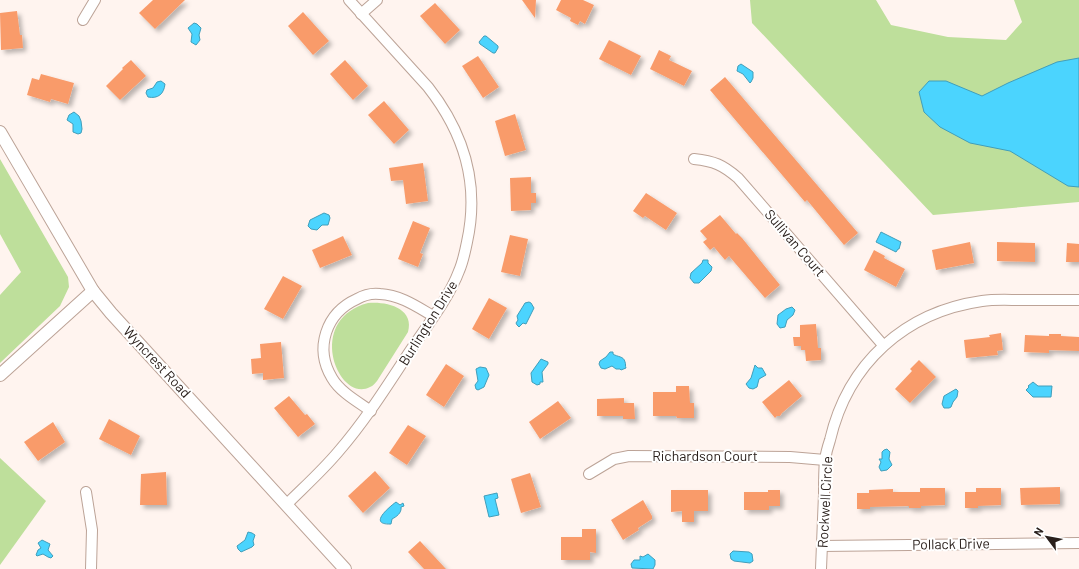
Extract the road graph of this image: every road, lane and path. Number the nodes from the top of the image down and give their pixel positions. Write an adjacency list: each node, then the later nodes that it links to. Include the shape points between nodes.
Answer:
1 (95, 0): 5 (street)
2 (349, 0): 4 (street, Burlington Drive)
3 (377, 0): 4 (street)
4 (361, 14): 10 (street, Burlington Drive, via 440,101 460,139 469,170 472,217 463,260 452,287)
5 (83, 20)
6 (0, 132): 8 (street, Wyncrest Road)
7 (694, 158): 11 (street, Sullivan Court, via 720,164 738,178)
8 (94, 291): 12 (street); 17 (street, Wyncrest Road, via 111,313)
9 (1079, 300): 11 (street, Rockwell Circle, via 995,300 957,306 919,320)
10 (433, 316): 13 (street, Burlington Drive); 13 (street, via 393,295 379,294 350,302 335,314 324,342 326,366 332,379 339,386)
11 (883, 346): 14 (street, Rockwell Circle, via 870,359 846,395 834,420)
12 (0, 375)
13 (371, 411): 17 (street, Burlington Drive, via 338,453)
14 (825, 460): 15 (street, Richardson Court, via 790,457 629,456 614,459); 19 (street, Rockwell Circle)
15 (589, 474)
16 (86, 492): 20 (street, via 92,530)
17 (287, 504): 21 (street, Wyncrest Road)
18 (1079, 543): 19 (street, Pollack Drive)
19 (822, 546): 22 (street, Rockwell Circle)
20 (91, 569)
21 (345, 569)
22 (821, 569)

